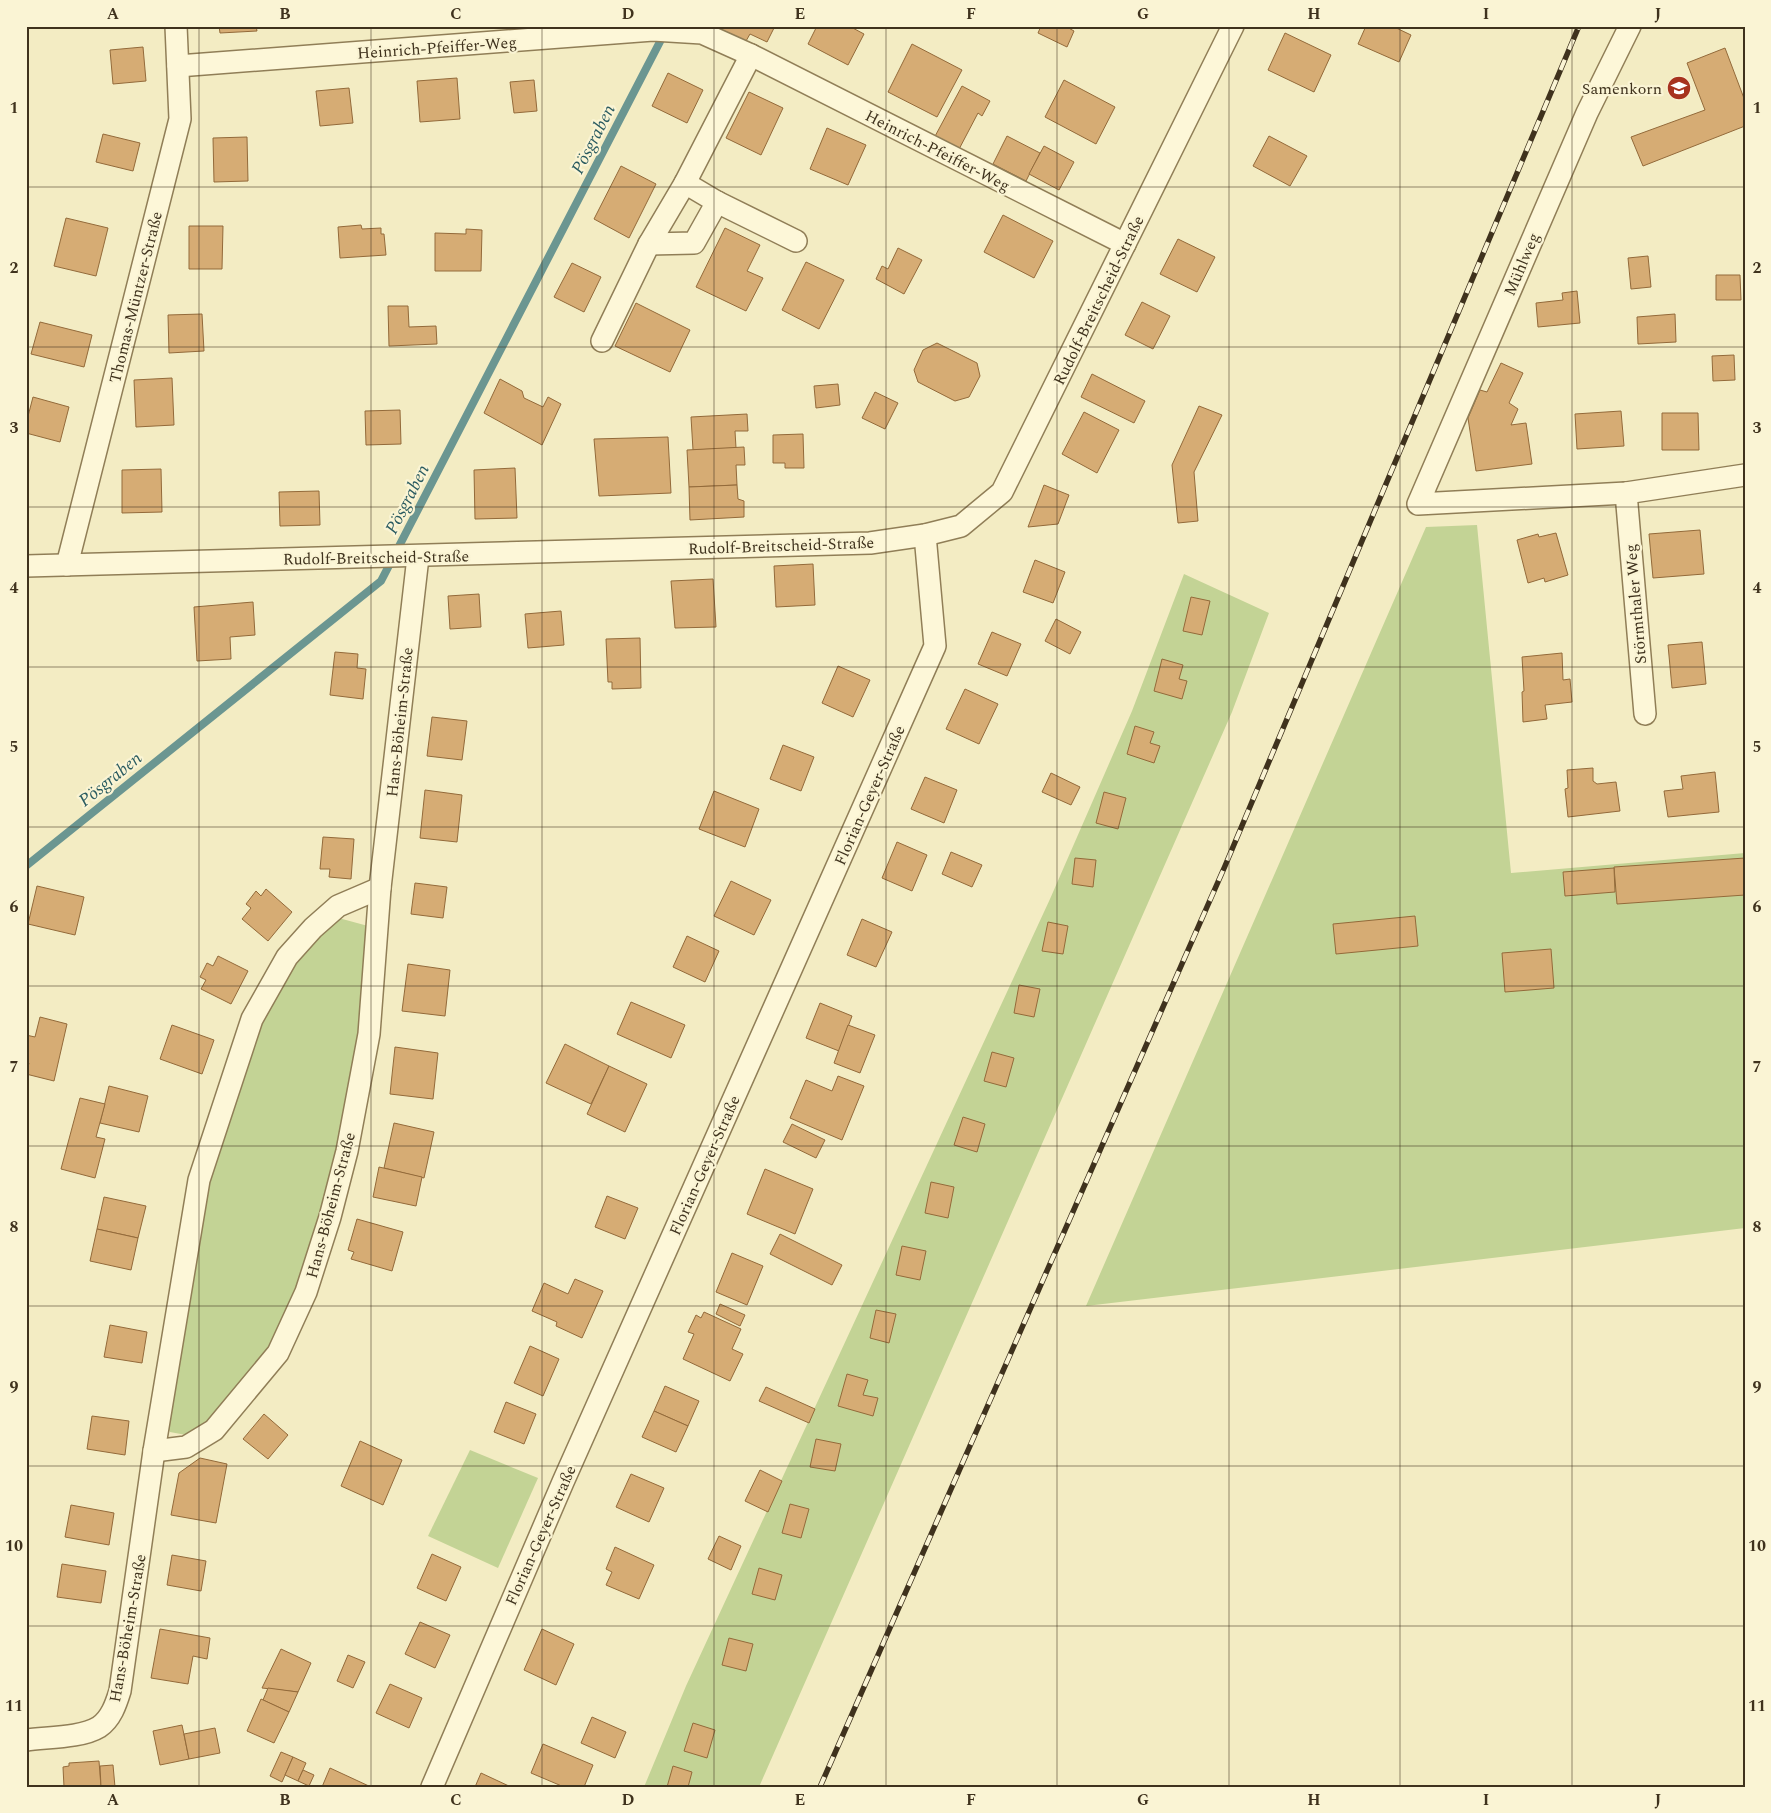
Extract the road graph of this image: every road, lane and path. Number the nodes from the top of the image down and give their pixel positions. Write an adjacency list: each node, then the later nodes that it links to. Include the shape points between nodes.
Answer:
1 (176, 26): 5 (street, Thomas-Müntzer-Straße)
2 (1234, 26): 10 (street, Rudolf-Breitscheid-Straße)
3 (1630, 26): 13 (street, Mühlweg, via 1587,113 1418,504)
4 (751, 55): 5 (street, Heinrich-Pfeiffer-Weg, via 702,33 669,32); 6 (street); 10 (street, Heinrich-Pfeiffer-Weg)
5 (178, 66): 16 (street, Thomas-Müntzer-Straße, via 180,120)
6 (685, 183): 7 (street); 9 (street)
7 (717, 202): 8 (street); 9 (street, via 694,244)
8 (796, 241)
9 (649, 244): 11 (street)
10 (1125, 244): 14 (street, Rudolf-Breitscheid-Straße, via 1002,492 961,526)
11 (602, 341)
12 (1745, 475): 13 (street)
13 (1626, 493): 18 (street, Störmthaler Weg)
14 (925, 535): 15 (street, Rudolf-Breitscheid-Straße, via 870,543); 22 (street, Florian-Geyer-Straße, via 935,646 563,1482)
15 (401, 556): 16 (street, Rudolf-Breitscheid-Straße); 19 (street, Hans-Böheim-Straße)
16 (67, 565): 17 (street, Rudolf-Breitscheid-Straße)
17 (26, 566)
18 (1645, 714)
19 (380, 888): 20 (street, Hans-Böheim-Straße, via 338,906 313,928 287,957 252,1019 200,1180); 20 (street, Hans-Böheim-Straße, via 369,1034 349,1141 330,1217 306,1292 278,1352 214,1430 186,1447)
20 (154, 1451): 21 (street, Hans-Böheim-Straße, via 120,1691 115,1707 99,1727 79,1734)
21 (26, 1740)
22 (432, 1787)

